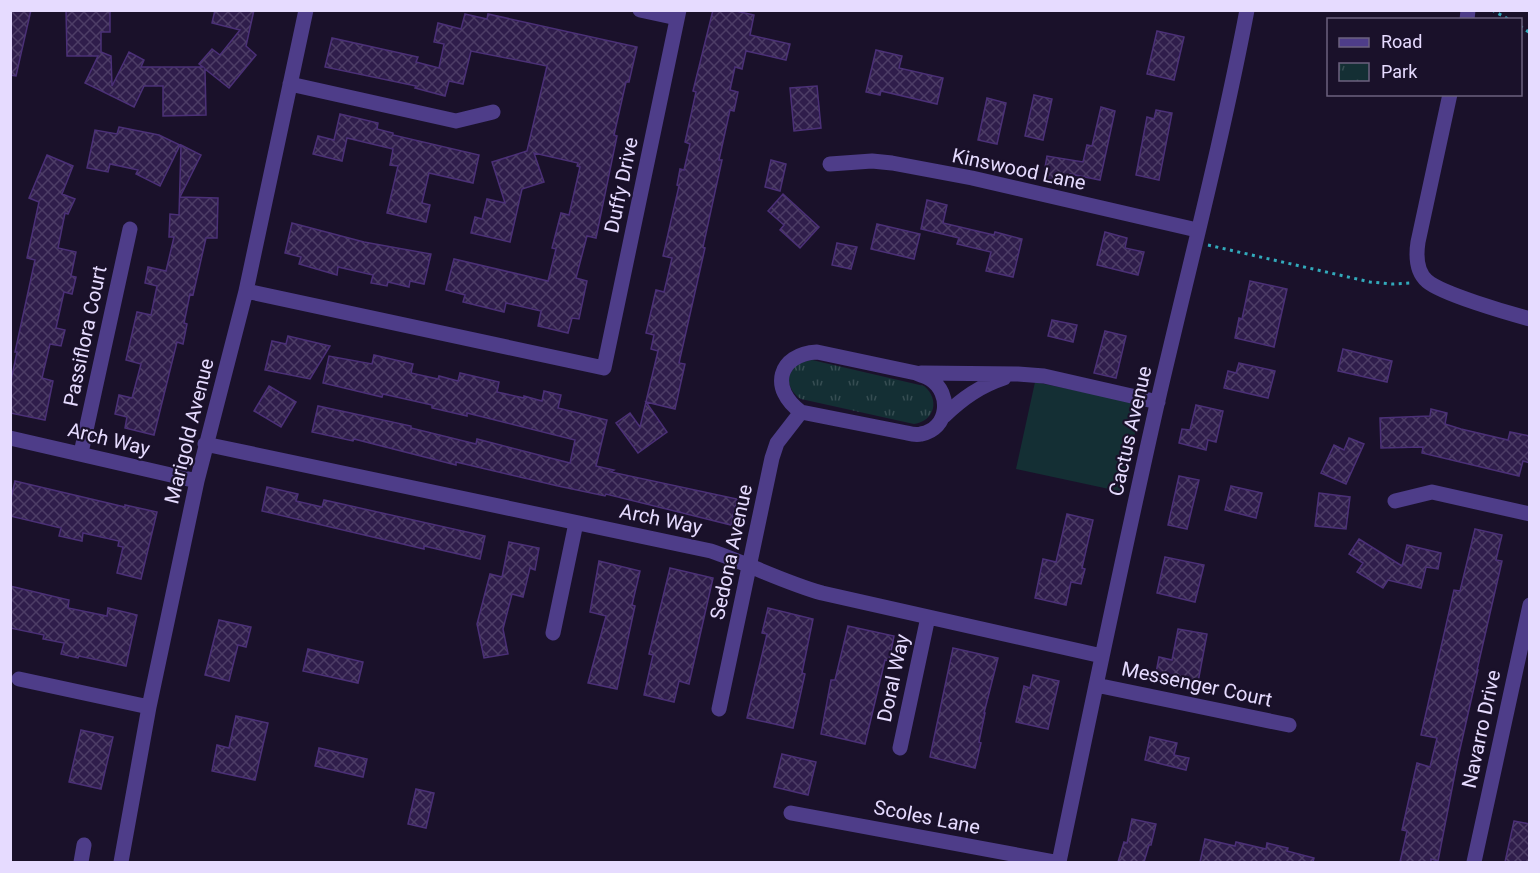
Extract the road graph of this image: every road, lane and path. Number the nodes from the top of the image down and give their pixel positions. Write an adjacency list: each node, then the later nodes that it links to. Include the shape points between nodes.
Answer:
1 (306, 10): 7 (street, Marigold Avenue)
2 (640, 10): 5 (street)
3 (1247, 10): 12 (street, Cactus Avenue)
4 (1492, 10): 6 (path)
5 (678, 14): 14 (street, Duffy Drive, via 604,369)
6 (1506, 18)
7 (290, 84): 9 (street, via 456,121); 14 (street, Marigold Avenue)
8 (1450, 96): 13 (street, via 1417,252 1420,272)
9 (493, 112)
10 (830, 164): 12 (street, Kinswood Lane, via 872,161 972,178)
11 (130, 229): 23 (street, Passiflora Court)
12 (1196, 236): 13 (path, via 1370,282); 18 (street, Cactus Avenue)
13 (1427, 281): 15 (street)
14 (246, 291): 22 (street, Marigold Avenue)
15 (1530, 319)
16 (916, 373): 17 (street); 19 (street, via 817,352 804,353 787,365 781,385 784,396); 20 (street, via 941,389)
17 (1018, 374): 18 (street, via 1044,376); 20 (street, via 980,387)
18 (1158, 402): 32 (street, Cactus Avenue)
19 (801, 412): 20 (street, via 921,434 940,423); 28 (street, Sedona Avenue, via 777,443)
20 (944, 416)
21 (10, 438): 23 (street, Arch Way)
22 (205, 444): 24 (street, Marigold Avenue); 27 (street, Arch Way)
23 (81, 453): 24 (street, Arch Way)
24 (197, 482): 35 (street, Marigold Avenue)
25 (1395, 501): 26 (street, via 1432,492)
26 (1530, 514)
27 (576, 523): 28 (street, Arch Way); 31 (street)
28 (749, 564): 30 (street, Arch Way, via 789,584); 36 (street, Sedona Avenue)
29 (1530, 605): 44 (street, Navarro Drive)
30 (927, 617): 32 (street, Arch Way); 38 (street, Doral Way)
31 (553, 633)
32 (1102, 656): 34 (street, Cactus Avenue)
33 (19, 679): 35 (street)
34 (1096, 685): 37 (street, Messenger Court); 43 (street, Cactus Avenue)
35 (149, 707): 42 (street, Marigold Avenue)
36 (719, 709)
37 (1289, 725)
38 (900, 748)
39 (791, 813): 43 (street, Scoles Lane)
40 (84, 844): 41 (street)
41 (81, 862)
42 (121, 862)
43 (1057, 862)
44 (1474, 862)

